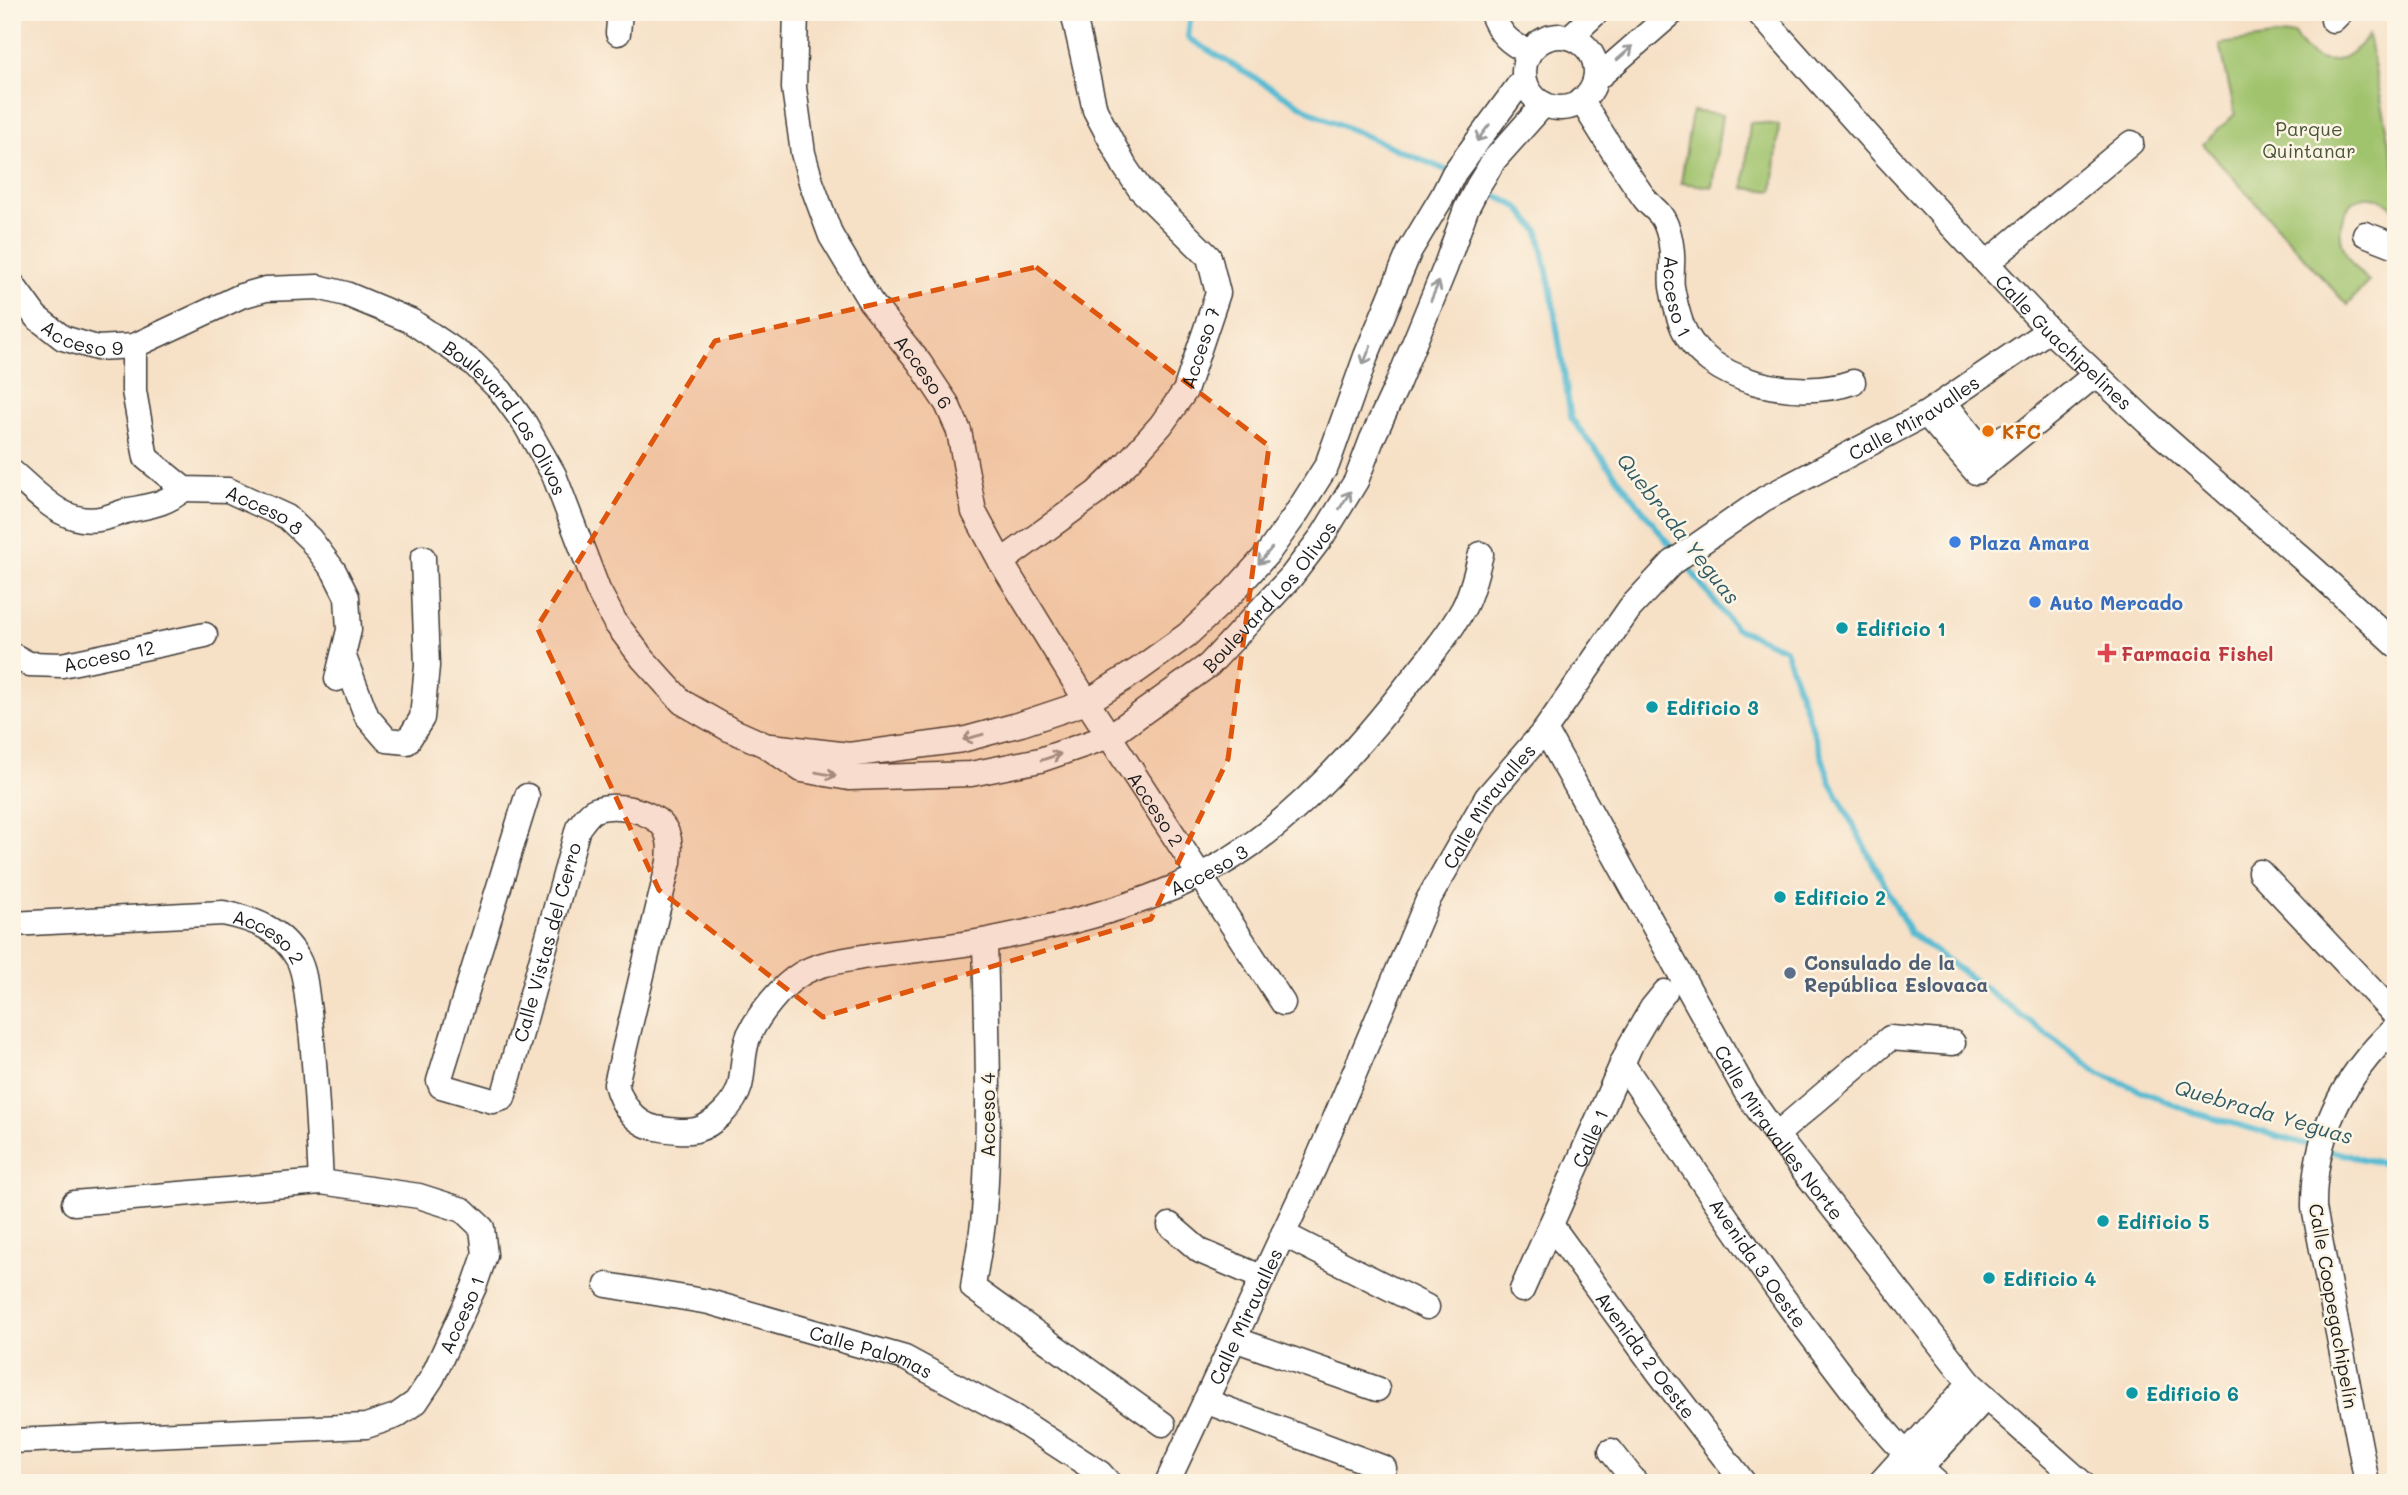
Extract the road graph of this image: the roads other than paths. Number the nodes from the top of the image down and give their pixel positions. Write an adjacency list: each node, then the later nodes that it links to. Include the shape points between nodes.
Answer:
1 (796, 12): 28 (street, Acceso 6, via 794,88 803,153 820,207 831,236 870,301 947,404 959,431 974,512)
2 (1073, 12): 28 (street, Acceso 7, via 1095,110 1140,189 1209,257 1218,293 1185,391 1161,425 1096,493)
3 (1491, 12): 8 (street, via 1511,45)
4 (1597, 12): 7 (street)
5 (1673, 12): 10 (street, one-way to 5)
6 (1758, 12): 15 (street, Calle Guachipelines)
7 (1570, 37): 8 (street, via 1547,38); 10 (street, via 1592,56 1596,68)
8 (1529, 52): 9 (street)
9 (1524, 78): 11 (street, via 1528,89); 22 (street, Boulevard Los Olivos, one-way to 22, via 1454,173 1410,250)
10 (1588, 90): 11 (street, via 1563,107); 20 (street, Acceso 1, via 1646,202 1662,217 1673,261 1671,285 1682,325 1702,351 1759,384 1823,389)
11 (1544, 104): 23 (street, Boulevard Los Olivos, one-way to 11, via 1466,209 1494,160)
12 (2131, 143): 15 (street)
13 (2365, 234): 14 (street)
14 (2396, 246)
15 (1987, 263): 17 (street, Calle Guachipelines)
16 (12, 284): 18 (street, Acceso 9, via 36,317 63,338 97,348)
17 (2049, 330): 19 (street, Calle Guachipelines); 21 (street, Calle Miravalles)
18 (134, 346): 25 (street, via 134,391 146,458); 34 (street, Boulevard Los Olivos, via 266,289 318,287 370,302 411,321 473,363 525,424 554,475 598,590 643,659 682,702)
19 (2093, 371): 21 (street, via 1984,452); 30 (street, Calle Guachipelines)
20 (1853, 382)
21 (1935, 408): 33 (street, Calle Miravalles, via 1764,499 1682,555 1630,608)
22 (1343, 418): 23 (street); 32 (street, Boulevard Los Olivos, one-way to 32, via 1327,465 1251,573)
23 (1372, 439): 32 (street, Boulevard Los Olivos, one-way to 23, via 1209,665 1292,577 1323,535 1356,481)
24 (12, 472): 25 (street, via 48,505 74,519 102,519 169,501)
25 (184, 489): 27 (street, Acceso 8, via 228,490 287,517 310,539 334,570 347,597 349,630 340,668 367,717 387,740 407,742 422,718 427,666)
26 (1481, 554): 37 (street, Acceso 3, via 1464,607 1355,750 1250,846)
27 (423, 558)
28 (1001, 562): 32 (street, Acceso 6)
29 (205, 635): 31 (street, Acceso 12, via 62,665 29,664)
30 (2396, 645)
31 (12, 655)
32 (1099, 719): 34 (street, Boulevard Los Olivos, one-way to 34, via 1021,724 962,740 849,755); 34 (street, Boulevard Los Olivos, one-way to 32, via 802,770 849,778 971,775 1040,760); 37 (street, Acceso 2)
33 (1545, 730): 47 (street, Calle Miravalles Norte, via 1746,1092); 52 (street, Calle Miravalles, via 1487,797 1428,900)
34 (765, 745)
35 (527, 796): 40 (street, Calle Vistas del Cerro, via 441,1086 493,1101 503,1098 578,828 590,813 606,806 654,818 664,827 670,844 617,1071 621,1100 635,1118 649,1127 676,1131 697,1130 714,1120 740,1086 749,1036 768,1004)
36 (2260, 872): 43 (street)
37 (1200, 876): 39 (street, Acceso 3, via 1161,894 1079,920); 42 (street, Acceso 2)
38 (12, 924): 48 (street, Acceso 2, via 223,913 252,919 278,935 297,958 304,978)
39 (985, 940): 40 (street, Acceso 3, via 828,963); 61 (street, Acceso 4, via 987,1162 973,1288)
40 (800, 974)
41 (1665, 992): 46 (street, Calle 1)
42 (1283, 1003)
43 (2396, 1016)
44 (2396, 1027): 72 (street, Calle Coopegachipelín, via 2375,1047 2328,1119 2313,1180 2314,1208)
45 (1953, 1043): 47 (street, via 1890,1038)
46 (1622, 1063): 50 (street, Calle 1); 65 (street, Avenida 3 Oeste, via 1762,1270)
47 (1776, 1135): 59 (street, Calle Miravalles Norte)
48 (321, 1182): 49 (street, Acceso 1); 62 (street, Acceso 1, via 419,1196 463,1210 482,1228 485,1255 474,1287 416,1402 396,1416 366,1426)
49 (74, 1203)
50 (1551, 1225): 55 (street, Calle 1); 69 (street, Avenida 2 Oeste)
51 (1170, 1226): 53 (street, via 1200,1251)
52 (1283, 1234): 53 (street, Calle Miravalles); 56 (street)
53 (1263, 1278): 57 (street, Calle Miravalles)
54 (607, 1285): 66 (street, Calle Palomas, via 709,1302 905,1358 1014,1417)
55 (1522, 1290)
56 (1427, 1307)
57 (1234, 1339): 58 (street); 60 (street, Calle Miravalles)
58 (1377, 1389)
59 (1978, 1390): 65 (street); 71 (street, Calle Miravalles Norte)
60 (1205, 1401): 64 (street); 67 (street, Calle Miravalles)
61 (1163, 1424)
62 (12, 1441)
63 (1611, 1451): 68 (street)
64 (1384, 1468)
65 (1917, 1472): 70 (street)
66 (1109, 1483)
67 (1167, 1483)
68 (1636, 1483)
69 (1744, 1483)
70 (1880, 1483)
71 (2082, 1483)
72 (2367, 1483)

